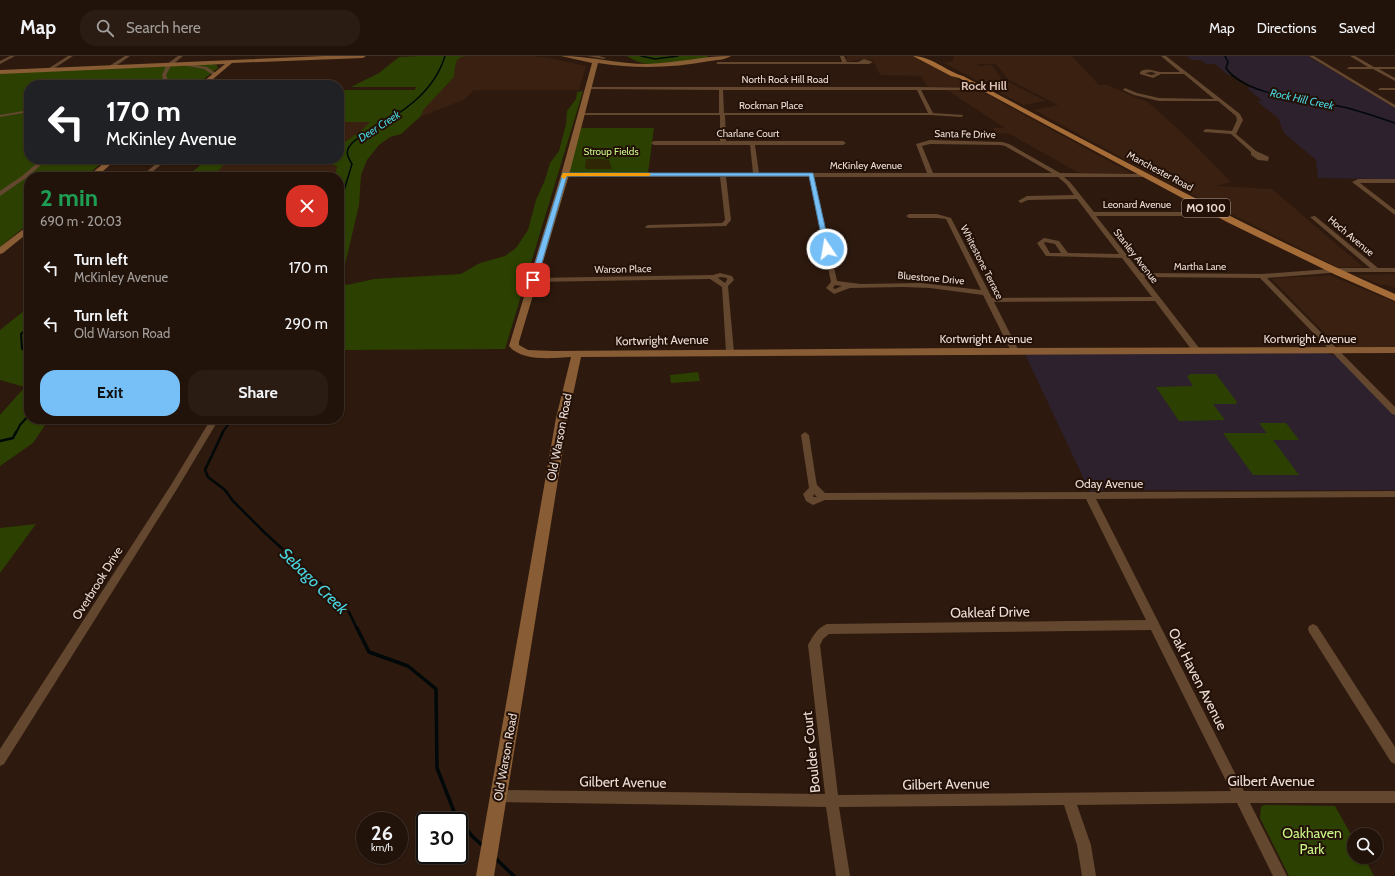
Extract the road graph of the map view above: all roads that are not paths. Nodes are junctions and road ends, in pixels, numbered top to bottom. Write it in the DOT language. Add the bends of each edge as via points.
graph roads {
  1 [pos="12,56"];
  2 [pos="71,56"];
  3 [pos="128,56"];
  4 [pos="181,56"];
  5 [pos="238,56"];
  6 [pos="363,56"];
  7 [pos="564,56"];
  8 [pos="728,56"];
  9 [pos="842,56"];
  10 [pos="916,56"];
  11 [pos="1163,56"];
  12 [pos="1311,56"];
  13 [pos="1352,56"];
  14 [pos="606,57"];
  15 [pos="928,57"];
  16 [pos="592,59"];
  17 [pos="230,62"];
  18 [pos="0,63"];
  19 [pos="718,63"];
  20 [pos="844,63"];
  21 [pos="859,63"];
  22 [pos="184,64"];
  23 [pos="169,65"];
  24 [pos="111,67"];
  25 [pos="1349,68"];
  26 [pos="1374,68"];
  27 [pos="1395,68"];
  28 [pos="48,70"];
  29 [pos="0,72"];
  30 [pos="1158,73"];
  31 [pos="1185,73"];
  32 [pos="216,74"];
  33 [pos="961,77"];
  34 [pos="166,80"];
  35 [pos="208,80"];
  36 [pos="1395,80"];
  37 [pos="587,88"];
  38 [pos="721,88"];
  39 [pos="918,88"];
  40 [pos="983,89"];
  41 [pos="1125,89"];
  42 [pos="1380,89"];
  43 [pos="1395,89"];
  44 [pos="1219,100"];
  45 [pos="1395,107"];
  46 [pos="24,112"];
  47 [pos="581,114"];
  48 [pos="721,114"];
  49 [pos="931,114"];
  50 [pos="0,116"];
  51 [pos="961,116"];
  52 [pos="1206,131"];
  53 [pos="1234,133"];
  54 [pos="723,142"];
  55 [pos="654,143"];
  56 [pos="752,143"];
  57 [pos="843,143"];
  58 [pos="1254,152"];
  59 [pos="39,164"];
  60 [pos="106,164"];
  61 [pos="159,164"];
  62 [pos="30,172"];
  63 [pos="97,172"];
  64 [pos="149,172"];
  65 [pos="723,174"];
  66 [pos="811,174"];
  67 [pos="931,174"];
  68 [pos="565,175"];
  69 [pos="756,175"];
  70 [pos="1059,175"];
  71 [pos="1143,175"];
  72 [pos="24,177"];
  73 [pos="1395,180"];
  74 [pos="0,194"];
  75 [pos="1078,197"];
  76 [pos="1021,201"];
  77 [pos="1208,209"];
  78 [pos="1395,213"];
  79 [pos="1091,214"];
  80 [pos="909,216"];
  81 [pos="1313,217"];
  82 [pos="648,227"];
  83 [pos="24,232"];
  84 [pos="0,251"];
  85 [pos="1066,255"];
  86 [pos="1123,256"];
  87 [pos="1376,270"];
  88 [pos="1395,270"];
  89 [pos="1333,271"];
  90 [pos="1139,275"];
  91 [pos="1262,276"];
  92 [pos="533,280"];
  93 [pos="986,293"];
  94 [pos="1395,298"];
  95 [pos="1157,299"];
  96 [pos="990,300"];
  97 [pos="1395,350"];
  98 [pos="1015,351"];
  99 [pos="1197,351"];
  100 [pos="1335,351"];
  101 [pos="730,352"];
  102 [pos="577,354"];
  103 [pos="1395,412"];
  104 [pos="212,424"];
  105 [pos="805,436"];
  106 [pos="1395,494"];
  107 [pos="1089,495"];
  108 [pos="1154,625"];
  109 [pos="827,629"];
  110 [pos="1313,629"];
  111 [pos="1395,758"];
  112 [pos="0,760"];
  113 [pos="498,796"];
  114 [pos="1241,797"];
  115 [pos="1395,797"];
  116 [pos="1068,798"];
  117 [pos="832,801"];
  118 [pos="484,876"];
  119 [pos="843,876"];
  120 [pos="1089,876"];
  121 [pos="1280,876"];
  1 -- 18 [label="street"];
  2 -- 28 [label="street"];
  3 -- 24 [label="street"];
  4 -- 23 [label="street"];
  5 -- 17 [label="street"];
  6 -- 17 [label="street"];
  7 -- 16 [label="street"];
  8 -- 16 [label="street" via="660,66 637,66"];
  9 -- 20 [label="street"];
  10 -- 33 [label="main road, Manchester Road / MO 100"];
  11 -- 31 [label="street"];
  12 -- 45 [label="street"];
  13 -- 26 [label="street"];
  14 -- 16 [label="street"];
  14 -- 16 [label="street"];
  15 -- 33 [label="main road, Manchester Road / MO 100"];
  16 -- 37 [label="street"];
  17 -- 22 [label="street"];
  17 -- 32 [label="street"];
  19 -- 20 [label="street"];
  20 -- 21 [label="street"];
  22 -- 23 [label="street"];
  22 -- 32 [label="street" via="205,68"];
  23 -- 24 [label="street"];
  23 -- 34 [label="street" via="164,75"];
  24 -- 28 [label="street"];
  25 -- 26 [label="street"];
  26 -- 27 [label="street"];
  26 -- 36 [label="street"];
  28 -- 29 [label="street"];
  30 -- 31 [label="street"];
  31 -- 44 [label="street"];
  32 -- 35 [label="street"];
  33 -- 40 [label="main road, Manchester Road / MO 100"];
  37 -- 38 [label="street, North Rock Hill Road"];
  37 -- 47 [label="street"];
  38 -- 39 [label="street, North Rock Hill Road"];
  38 -- 48 [label="street"];
  39 -- 40 [label="street, North Rock Hill Road"];
  39 -- 49 [label="street"];
  40 -- 71 [label="main road, Manchester Road / MO 100"];
  41 -- 44 [label="street" via="1168,100"];
  42 -- 43 [label="street"];
  44 -- 53 [label="street" via="1238,115 1240,120"];
  46 -- 50 [label="street"];
  47 -- 48 [label="street, Rockman Place"];
  47 -- 68 [label="street"];
  48 -- 49 [label="street, Rockman Place"];
  48 -- 54 [label="street"];
  49 -- 51 [label="street, Rockman Place"];
  52 -- 53 [label="street"];
  53 -- 58 [label="street"];
  54 -- 55 [label="street, Charlane Court"];
  54 -- 56 [label="street, Charlane Court"];
  56 -- 57 [label="street, Charlane Court"];
  56 -- 69 [label="street"];
  59 -- 62 [label="street"];
  60 -- 63 [label="street"];
  61 -- 64 [label="street"];
  65 -- 68 [label="street, McKinley Avenue"];
  65 -- 69 [label="street, McKinley Avenue"];
  65 -- 82 [label="street" via="728,220 724,225"];
  66 -- 67 [label="street, McKinley Avenue"];
  66 -- 69 [label="street, McKinley Avenue"];
  66 -- 93 [label="street, Bluestone Drive" via="834,281 829,288 834,292 851,285 912,285"];
  67 -- 70 [label="street, McKinley Avenue"];
  67 -- 70 [label="street, Santa Fe Drive" via="919,144 1000,143"];
  68 -- 92 [label="street"];
  70 -- 71 [label="street, McKinley Avenue"];
  70 -- 75 [label="street, Stanley Avenue"];
  71 -- 77 [label="main road, Manchester Road / MO 100"];
  72 -- 74 [label="street"];
  73 -- 78 [label="street" via="1355,182"];
  75 -- 76 [label="street" via="1027,198"];
  75 -- 79 [label="street, Stanley Avenue"];
  77 -- 79 [label="street, Leonard Avenue" via="1186,214"];
  77 -- 89 [label="main road, Manchester Road / MO 100"];
  79 -- 86 [label="street, Stanley Avenue"];
  80 -- 93 [label="street, Whitestone Terrace" via="948,218"];
  81 -- 87 [label="street, Hoch Avenue"];
  83 -- 84 [label="street"];
  85 -- 86 [label="street"];
  86 -- 90 [label="street, Stanley Avenue"];
  87 -- 88 [label="street, Martha Lane"];
  87 -- 89 [label="street, Martha Lane"];
  89 -- 91 [label="street, Martha Lane"];
  89 -- 94 [label="main road, Manchester Road / MO 100"];
  90 -- 91 [label="street, Martha Lane"];
  90 -- 95 [label="street, Stanley Avenue"];
  91 -- 100 [label="street"];
  92 -- 101 [label="street, Warson Place" via="712,278 724,286"];
  92 -- 102 [label="street" via="514,346 524,352"];
  93 -- 96 [label="street, Whitestone Terrace"];
  95 -- 96 [label="street"];
  95 -- 99 [label="street, Stanley Avenue"];
  96 -- 98 [label="street, Whitestone Terrace"];
  97 -- 100 [label="street, Kortwright Avenue"];
  98 -- 99 [label="street, Kortwright Avenue"];
  98 -- 101 [label="street, Kortwright Avenue"];
  99 -- 100 [label="street, Kortwright Avenue"];
  100 -- 103 [label="street"];
  101 -- 102 [label="street, Kortwright Avenue"];
  102 -- 113 [label="street, Old Warson Road" via="562,418"];
  104 -- 112 [label="street, Overbrook Drive"];
  105 -- 107 [label="street, Oday Avenue" via="814,488 808,494 809,499 813,501 823,497"];
  106 -- 107 [label="street, Oday Avenue"];
  107 -- 108 [label="street, Oak Haven Avenue"];
  108 -- 109 [label="street, Oakleaf Drive"];
  108 -- 114 [label="street, Oak Haven Avenue"];
  109 -- 117 [label="street, Boulder Court" via="814,645"];
  110 -- 111 [label="street"];
  113 -- 117 [label="street, Gilbert Avenue"];
  113 -- 118 [label="street, Old Warson Road"];
  114 -- 115 [label="street, Gilbert Avenue"];
  114 -- 116 [label="street, Gilbert Avenue"];
  114 -- 121 [label="street, Oak Haven Avenue"];
  116 -- 117 [label="street, Gilbert Avenue"];
  116 -- 120 [label="street" via="1084,845"];
  117 -- 119 [label="street, Boulder Court"];
}
